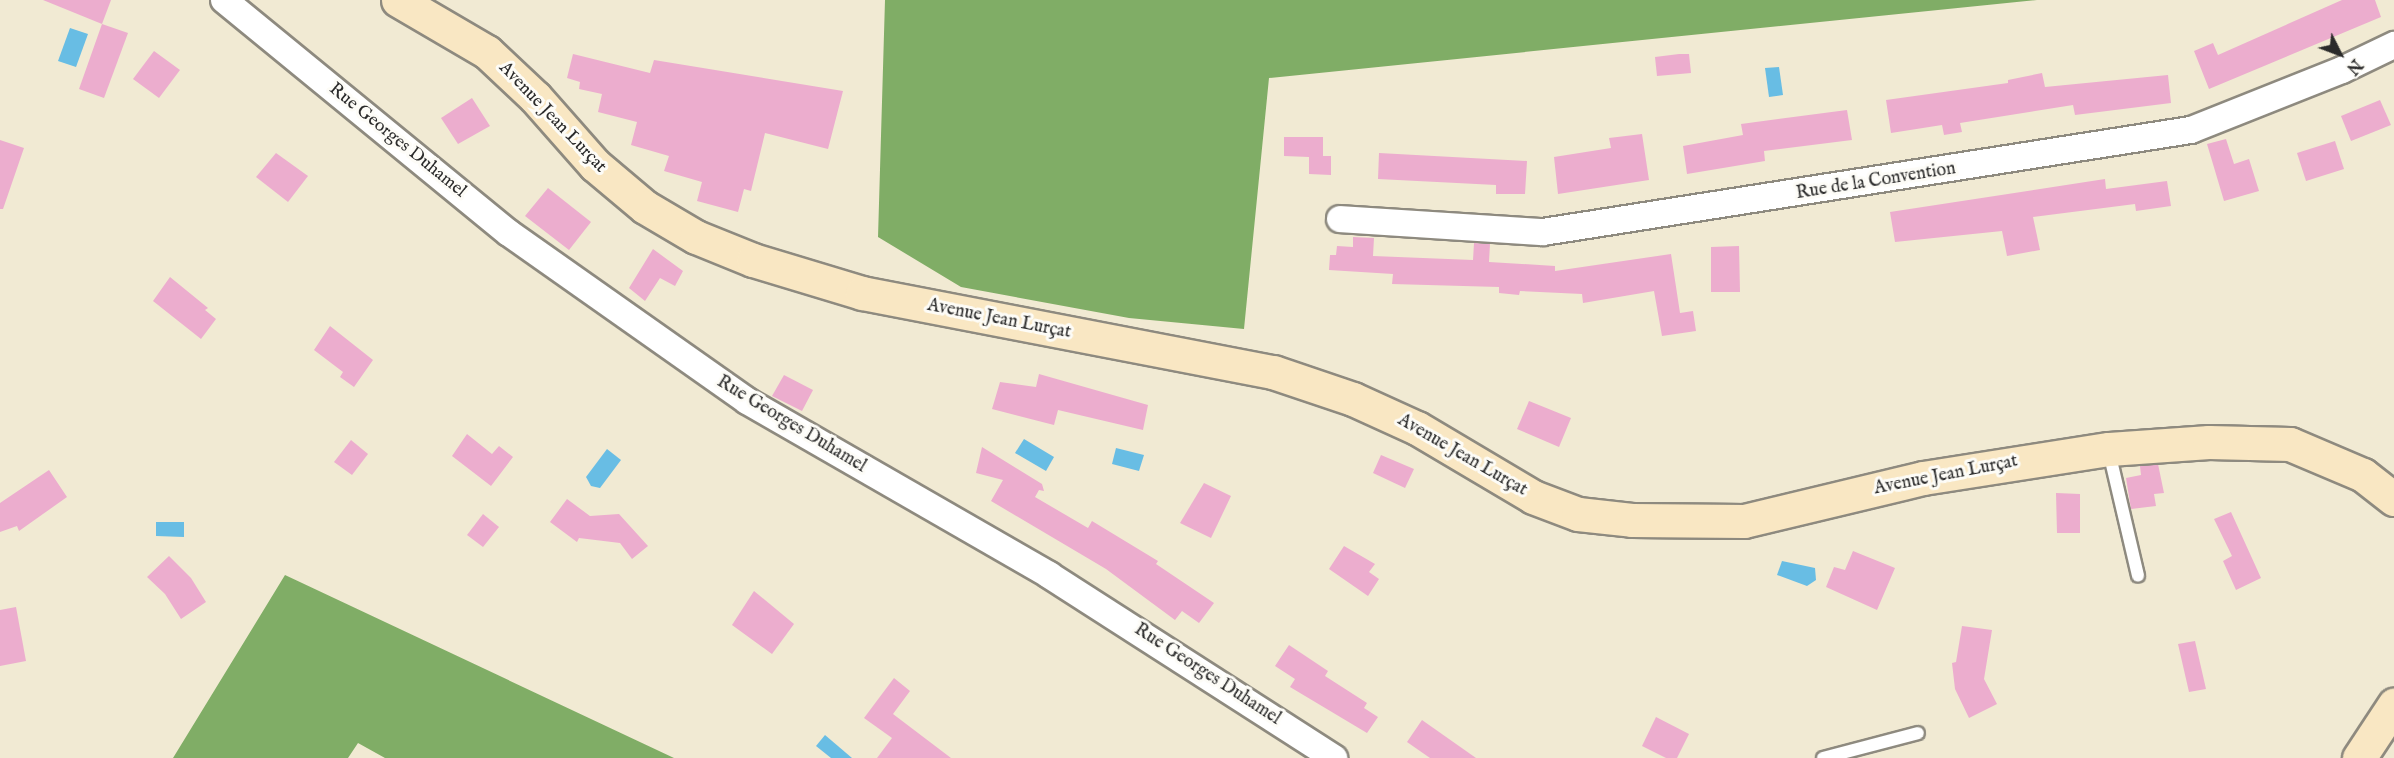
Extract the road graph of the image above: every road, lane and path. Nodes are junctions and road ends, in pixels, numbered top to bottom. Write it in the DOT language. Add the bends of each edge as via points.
graph roads {
  1 [pos="224,0"];
  2 [pos="398,0"];
  3 [pos="2394,45"];
  4 [pos="1340,219"];
  5 [pos="2109,449"];
  6 [pos="2394,499"];
  7 [pos="2138,576"];
  8 [pos="2394,705"];
  9 [pos="1918,733"];
  10 [pos="1334,758"];
  11 [pos="1823,758"];
  12 [pos="2359,758"];
  1 -- 10 [label="street, Rue Georges Duhamel" via="510,233 747,401 1050,575"];
  2 -- 5 [label="main road, Avenue Jean Lurçat" via="487,52 536,97 595,165 645,207 696,237 753,260 862,293 1272,372 1353,399 1417,428 1533,497 1578,514 1632,520 1743,521 1923,478"];
  3 -- 4 [label="street, Rue de la Convention" via="2191,130 1543,232"];
  5 -- 6 [label="main road, Avenue Jean Lurçat" via="2209,441 2290,444 2363,475"];
  5 -- 7 [label="lane"];
  8 -- 12 [label="main road"];
  9 -- 11 [label="lane"];
}
